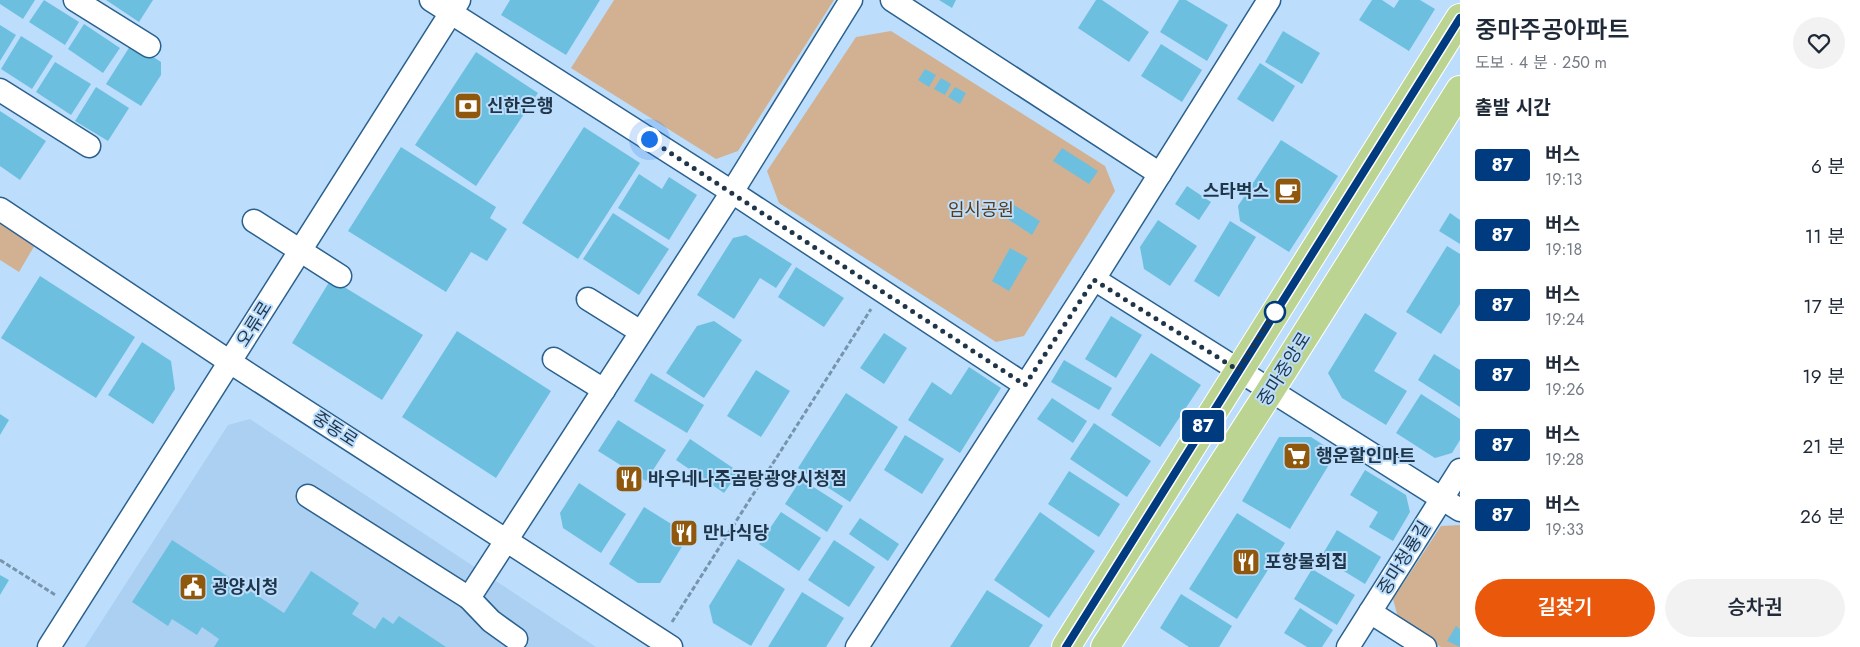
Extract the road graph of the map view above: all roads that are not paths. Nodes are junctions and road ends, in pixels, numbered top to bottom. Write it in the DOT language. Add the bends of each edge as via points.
graph roads {
  1 [pos="75,0"];
  2 [pos="431,0"];
  3 [pos="852,0"];
  4 [pos="892,0"];
  5 [pos="1269,0"];
  6 [pos="455,6"];
  7 [pos="1460,18"];
  8 [pos="149,46"];
  9 [pos="0,90"];
  10 [pos="1460,90"];
  11 [pos="88,146"];
  12 [pos="1160,174"];
  13 [pos="732,192"];
  14 [pos="0,209"];
  15 [pos="254,222"];
  16 [pos="300,251"];
  17 [pos="340,276"];
  18 [pos="1094,280"];
  19 [pos="588,299"];
  20 [pos="641,332"];
  21 [pos="554,359"];
  22 [pos="230,362"];
  23 [pos="1238,370"];
  24 [pos="1025,385"];
  25 [pos="604,390"];
  26 [pos="1270,391"];
  27 [pos="1460,470"];
  28 [pos="308,496"];
  29 [pos="1451,504"];
  30 [pos="506,540"];
  31 [pos="469,598"];
  32 [pos="1370,612"];
  33 [pos="516,639"];
  34 [pos="662,645"];
  35 [pos="49,647"];
  36 [pos="857,647"];
  37 [pos="1066,647"];
  38 [pos="1105,647"];
  39 [pos="1348,647"];
  40 [pos="1425,647"];
  1 -- 8 [label="street"];
  2 -- 6 [label="street"];
  3 -- 13 [label="street"];
  4 -- 12 [label="street"];
  5 -- 12 [label="street"];
  6 -- 13 [label="street"];
  6 -- 16 [label="street, 오류로"];
  7 -- 23 [label="main road"];
  9 -- 11 [label="street"];
  10 -- 26 [label="main road, 중마중앙로"];
  12 -- 18 [label="street"];
  13 -- 20 [label="street"];
  13 -- 24 [label="street"];
  14 -- 22 [label="street, 중동로"];
  15 -- 16 [label="street"];
  16 -- 17 [label="street"];
  16 -- 22 [label="street, 오류로"];
  18 -- 23 [label="street"];
  18 -- 24 [label="street"];
  19 -- 20 [label="street"];
  20 -- 25 [label="street"];
  21 -- 25 [label="street"];
  22 -- 30 [label="street, 중동로"];
  22 -- 35 [label="street, 오류로"];
  23 -- 26 [label="street"];
  23 -- 37 [label="main road"];
  24 -- 36 [label="street"];
  25 -- 30 [label="street"];
  26 -- 29 [label="street"];
  26 -- 38 [label="main road, 중마중앙로"];
  27 -- 29 [label="street, 중마청룡길"];
  28 -- 31 [label="street"];
  29 -- 32 [label="street, 중마청룡길"];
  30 -- 31 [label="street"];
  30 -- 34 [label="street, 중동로"];
  31 -- 33 [label="street" via="491,621"];
  32 -- 39 [label="street, 중마청룡길"];
  32 -- 40 [label="street"];
}
